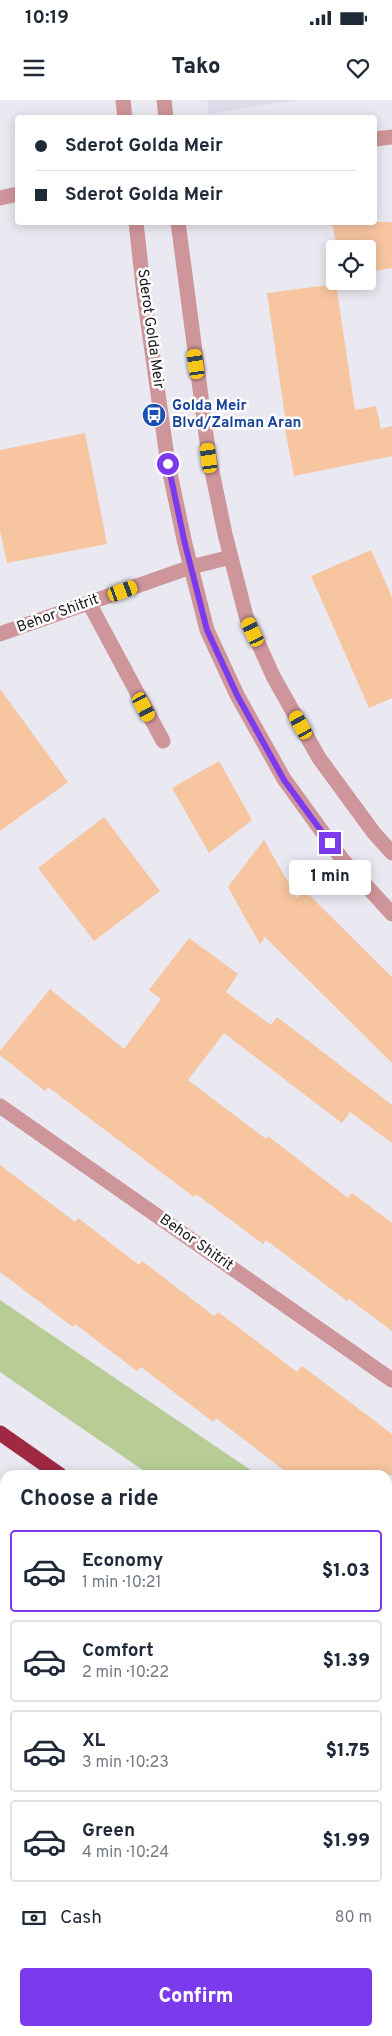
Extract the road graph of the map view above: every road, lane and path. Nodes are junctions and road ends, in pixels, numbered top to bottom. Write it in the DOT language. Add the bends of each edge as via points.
graph roads {
  1 [pos="123,100"];
  2 [pos="164,100"];
  3 [pos="125,115"];
  4 [pos="166,115"];
  5 [pos="392,136"];
  6 [pos="377,139"];
  7 [pos="15,195"];
  8 [pos="0,198"];
  9 [pos="136,225"];
  10 [pos="178,225"];
  11 [pos="231,557"];
  12 [pos="191,566"];
  13 [pos="89,603"];
  14 [pos="0,634"];
  15 [pos="163,741"];
  16 [pos="392,853"];
  17 [pos="392,914"];
  18 [pos="0,1106"];
  19 [pos="392,1380"];
  20 [pos="0,1433"];
  21 [pos="53,1470"];
  1 -- 3 [label="street"];
  2 -- 4 [label="street"];
  5 -- 6 [label="street"];
  7 -- 8 [label="street"];
  9 -- 12 [label="street, Sderot Golda Meir" via="168,464"];
  10 -- 11 [label="street" via="209,458"];
  11 -- 12 [label="street, Behor Shitrit"];
  11 -- 16 [label="street" via="246,616 273,676 319,758"];
  12 -- 13 [label="street, Behor Shitrit"];
  12 -- 17 [label="street, Sderot Golda Meir" via="207,630 237,695 284,780 342,859"];
  13 -- 14 [label="street, Behor Shitrit"];
  13 -- 15 [label="street"];
  18 -- 19 [label="street, Behor Shitrit"];
  20 -- 21 [label="highway"];
}
